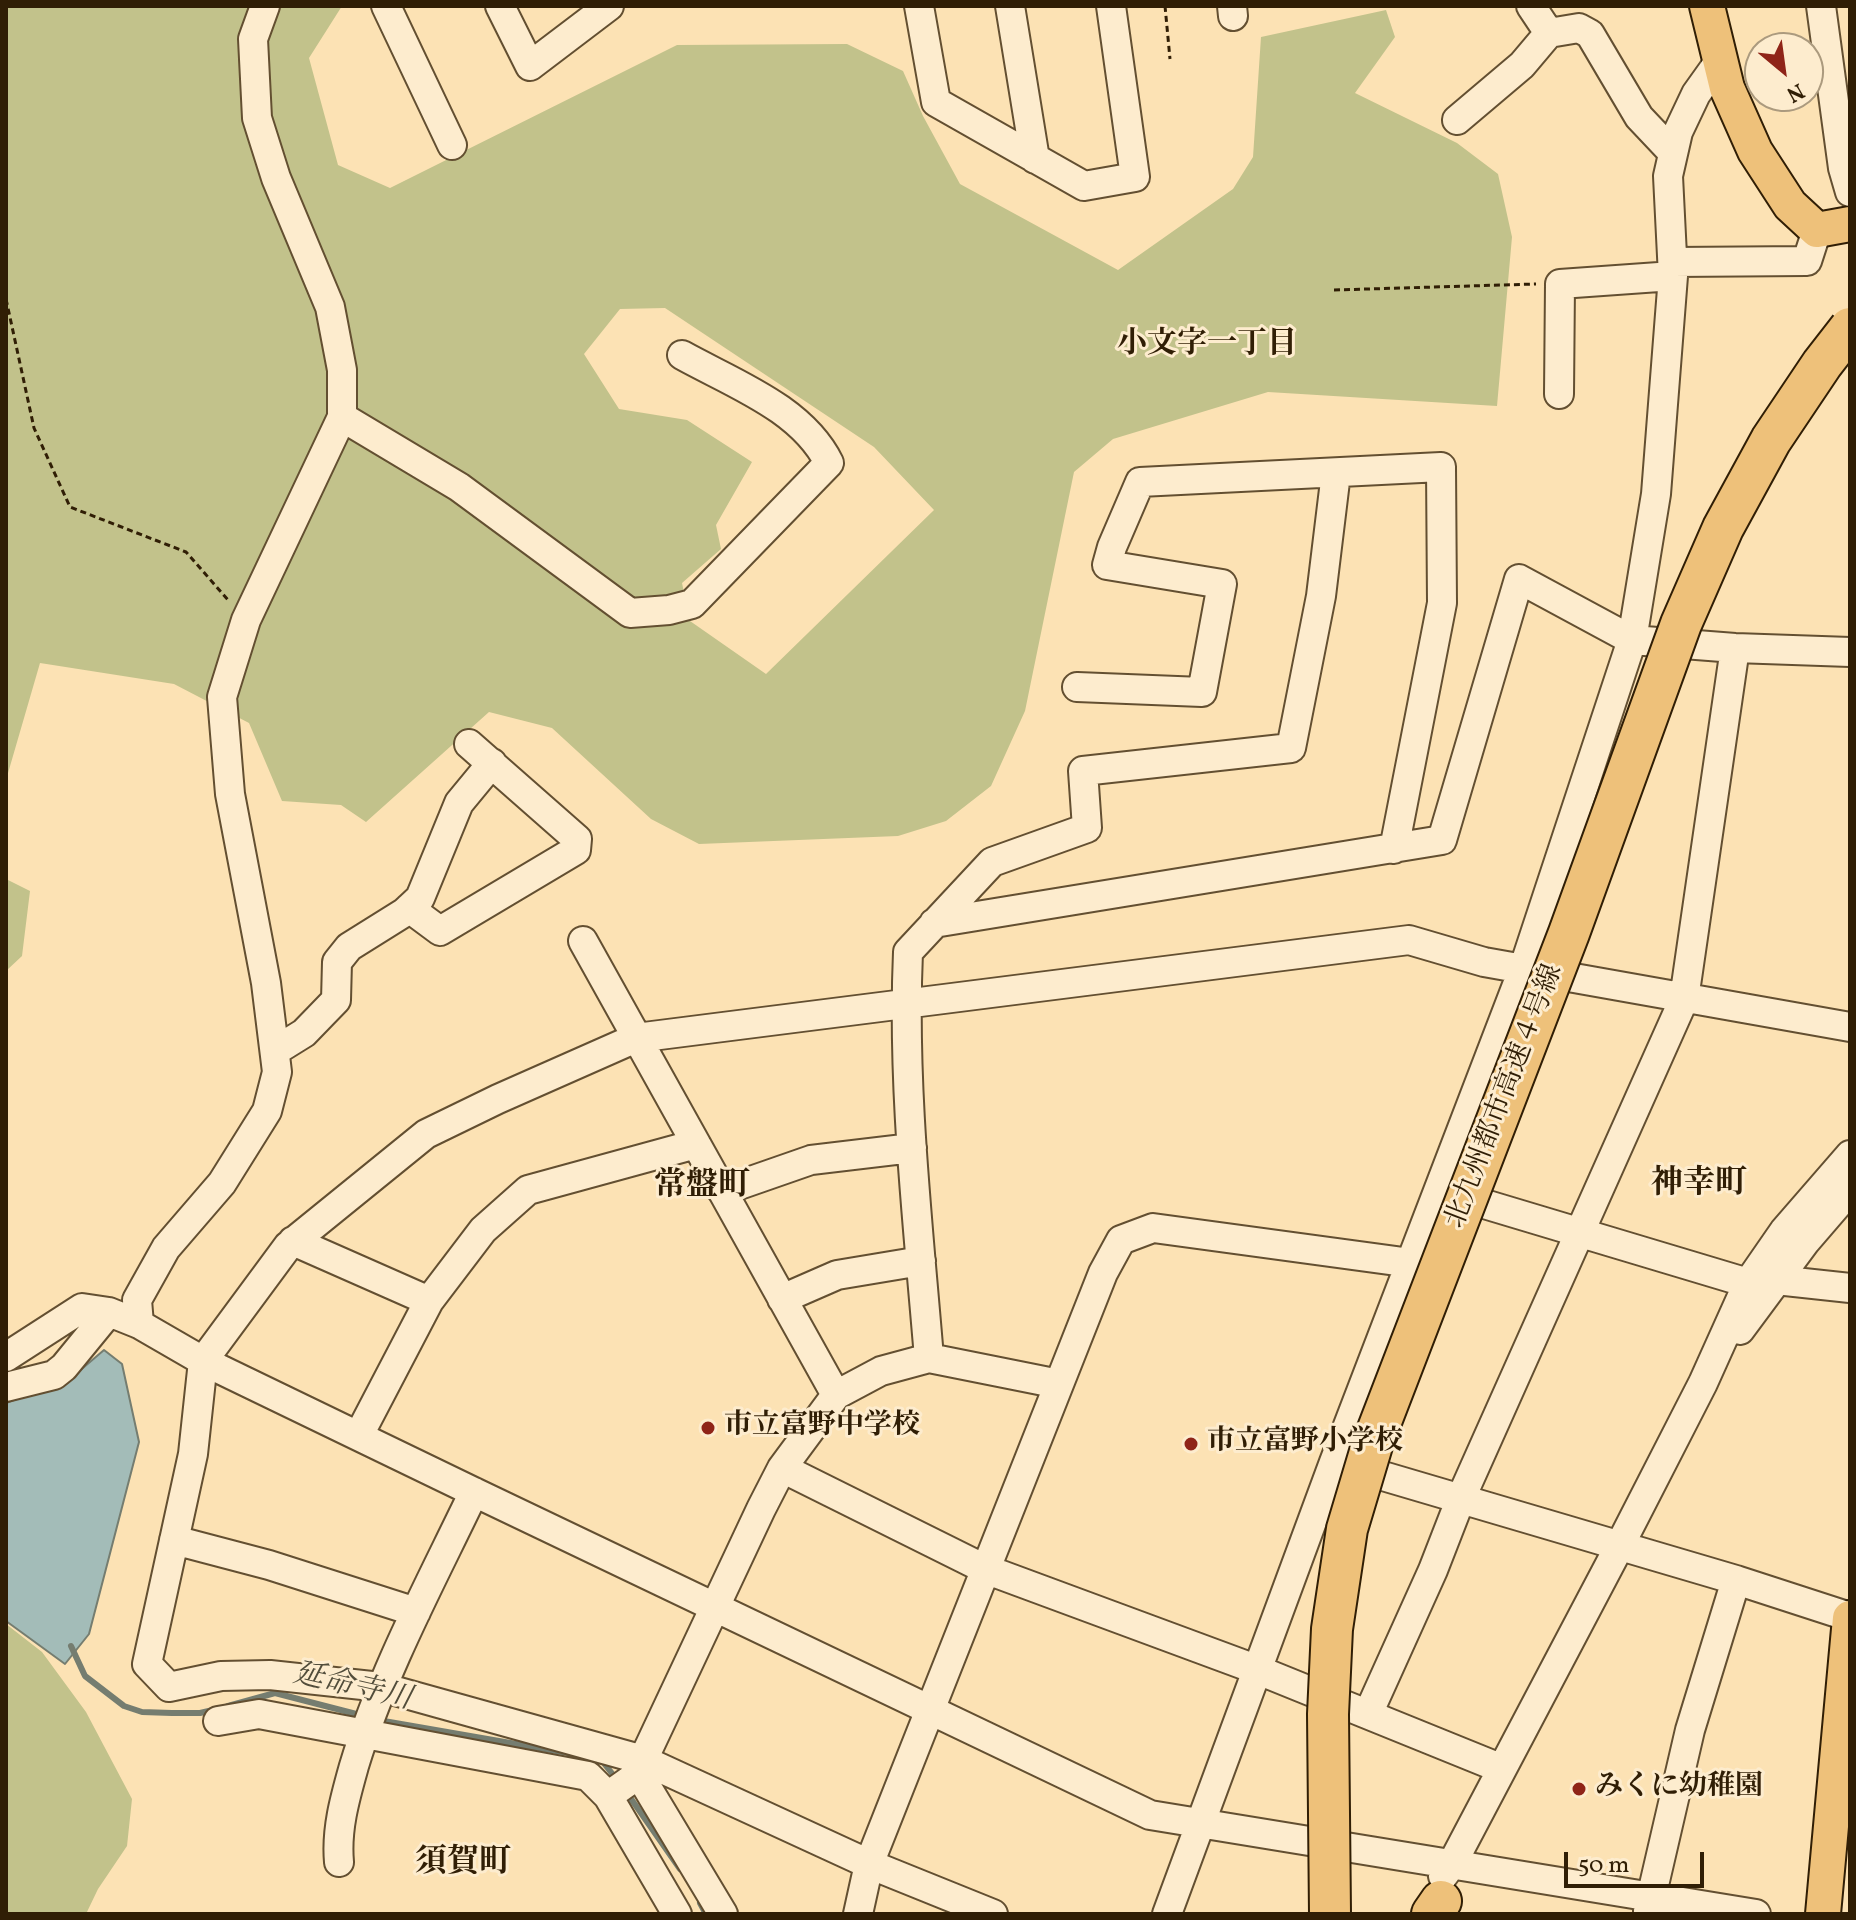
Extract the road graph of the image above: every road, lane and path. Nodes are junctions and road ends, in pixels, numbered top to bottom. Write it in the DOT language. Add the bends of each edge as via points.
graph roads {
  1 [pos="265,6"];
  2 [pos="386,6"];
  3 [pos="500,6"];
  4 [pos="609,6"];
  5 [pos="919,6"];
  6 [pos="1010,6"];
  7 [pos="1111,6"];
  8 [pos="1165,6"];
  9 [pos="1531,6"];
  10 [pos="1707,6"];
  11 [pos="1821,6"];
  12 [pos="1839,6"];
  13 [pos="1549,33"];
  14 [pos="1170,59"];
  15 [pos="1721,59"];
  16 [pos="1850,88"];
  17 [pos="1457,120"];
  18 [pos="452,145"];
  19 [pos="1673,153"];
  20 [pos="1035,159"];
  21 [pos="1850,192"];
  22 [pos="1834,227"];
  23 [pos="1673,269"];
  24 [pos="1560,284"];
  25 [pos="1334,290"];
  26 [pos="6,299"];
  27 [pos="1850,328"];
  28 [pos="682,355"];
  29 [pos="1850,369"];
  30 [pos="1559,394"];
  31 [pos="342,417"];
  32 [pos="1336,473"];
  33 [pos="246,620"];
  34 [pos="1632,640"];
  35 [pos="1735,648"];
  36 [pos="1850,652"];
  37 [pos="1077,687"];
  38 [pos="469,744"];
  39 [pos="492,763"];
  40 [pos="1394,849"];
  41 [pos="409,908"];
  42 [pos="934,923"];
  43 [pos="583,941"];
  44 [pos="1524,967"];
  45 [pos="1684,999"];
  46 [pos="906,1006"];
  47 [pos="1850,1027"];
  48 [pos="636,1038"];
  49 [pos="275,1051"];
  50 [pos="696,1144"];
  51 [pos="912,1148"];
  52 [pos="1850,1155"];
  53 [pos="1850,1190"];
  54 [pos="722,1191"];
  55 [pos="1439,1191"];
  56 [pos="1580,1232"];
  57 [pos="293,1241"];
  58 [pos="921,1261"];
  59 [pos="1411,1263"];
  60 [pos="1762,1282"];
  61 [pos="1850,1288"];
  62 [pos="782,1299"];
  63 [pos="429,1301"];
  64 [pos="109,1312"];
  65 [pos="139,1324"];
  66 [pos="6,1357"];
  67 [pos="929,1358"];
  68 [pos="203,1361"];
  69 [pos="1059,1384"];
  70 [pos="6,1387"];
  71 [pos="836,1395"];
  72 [pos="359,1435"];
  73 [pos="1334,1462"];
  74 [pos="782,1468"];
  75 [pos="474,1492"];
  76 [pos="1461,1498"];
  77 [pos="174,1540"];
  78 [pos="1619,1547"];
  79 [pos="985,1569"];
  80 [pos="1736,1580"];
  81 [pos="714,1606"];
  82 [pos="416,1612"];
  83 [pos="1850,1618"];
  84 [pos="1258,1670"];
  85 [pos="381,1687"];
  86 [pos="930,1709"];
  87 [pos="1368,1714"];
  88 [pos="218,1721"];
  89 [pos="364,1733"];
  90 [pos="641,1767"];
  91 [pos="1500,1768"];
  92 [pos="608,1796"];
  93 [pos="1201,1823"];
  94 [pos="1344,1845"];
  95 [pos="339,1862"];
  96 [pos="869,1864"];
  97 [pos="1452,1864"];
  98 [pos="1650,1905"];
  99 [pos="1432,1911"];
  100 [pos="677,1914"];
  101 [pos="723,1914"];
  102 [pos="858,1914"];
  103 [pos="993,1914"];
  104 [pos="1167,1914"];
  105 [pos="1330,1914"];
  106 [pos="1342,1914"];
  107 [pos="1353,1914"];
  108 [pos="1756,1914"];
  109 [pos="1823,1914"];
  1 -- 31 [label="street" via="253,39 257,118 330,307 342,370"];
  2 -- 18 [label="street"];
  3 -- 4 [label="street" via="530,66"];
  5 -- 20 [label="street" via="936,102"];
  6 -- 20 [label="street"];
  7 -- 20 [label="street" via="1135,177 1084,186"];
  8 -- 14 [label="path"];
  9 -- 13 [label="street"];
  10 -- 15 [label="main road"];
  11 -- 21 [label="street"];
  12 -- 16 [label="street"];
  13 -- 17 [label="street" via="1522,65"];
  13 -- 19 [label="street" via="1579,28 1590,34 1639,117"];
  15 -- 19 [label="street" via="1696,94"];
  15 -- 22 [label="main road" via="1727,88 1755,151 1790,205"];
  19 -- 23 [label="street" via="1668,176"];
  22 -- 23 [label="street" via="1807,261"];
  23 -- 24 [label="street"];
  23 -- 34 [label="street" via="1656,494"];
  24 -- 25 [label="path"];
  24 -- 30 [label="street"];
  26 -- 33 [label="path" via="34,428 70,507 186,552"];
  27 -- 105 [label="highway, 北九州都市高速４号線, bridge" via="1771,440 1723,528 1687,610 1373,1442 1347,1529 1332,1629"];
  28 -- 31 [label="street" via="777,408 818,442 829,463 692,604 669,610 630,613 459,487"];
  29 -- 107 [label="highway, 北九州都市高速４号線" via="1792,452 1744,537 1704,630 1376,1510 1360,1584 1351,1675"];
  31 -- 33 [label="street"];
  32 -- 37 [label="street" via="1140,482 1107,565 1222,584 1202,692"];
  32 -- 40 [label="street" via="1441,467 1442,603"];
  32 -- 42 [label="street" via="1321,596 1291,748 1083,771 1087,828 992,862"];
  33 -- 49 [label="street" via="222,697 230,794"];
  34 -- 35 [label="street"];
  34 -- 40 [label="street" via="1519,579 1442,840"];
  34 -- 44 [label="street"];
  35 -- 36 [label="street"];
  35 -- 45 [label="street"];
  38 -- 39 [label="street"];
  39 -- 41 [label="street" via="459,803 420,898"];
  39 -- 41 [label="street" via="577,839 576,850 440,931"];
  40 -- 42 [label="street"];
  41 -- 49 [label="street" via="349,947 337,962 336,1000 304,1033"];
  42 -- 46 [label="street" via="908,952"];
  43 -- 48 [label="street"];
  44 -- 45 [label="street"];
  44 -- 46 [label="street" via="1484,962 1409,940"];
  44 -- 55 [label="street"];
  45 -- 47 [label="street"];
  45 -- 56 [label="street"];
  46 -- 48 [label="street"];
  46 -- 51 [label="street"];
  48 -- 50 [label="street"];
  48 -- 57 [label="street" via="426,1134"];
  49 -- 65 [label="street" via="277,1072 267,1111 222,1183 166,1248 137,1300"];
  50 -- 54 [label="street"];
  50 -- 63 [label="street" via="528,1190 483,1230"];
  51 -- 54 [label="street" via="811,1160"];
  51 -- 58 [label="street"];
  52 -- 60 [label="street" via="1794,1219"];
  53 -- 60 [label="street"];
  54 -- 62 [label="street"];
  55 -- 56 [label="street"];
  55 -- 59 [label="street"];
  56 -- 60 [label="street"];
  56 -- 76 [label="street"];
  57 -- 63 [label="street"];
  57 -- 68 [label="street"];
  58 -- 62 [label="street" via="837,1275"];
  58 -- 67 [label="street"];
  59 -- 69 [label="street" via="1153,1228 1121,1240"];
  59 -- 73 [label="street"];
  60 -- 61 [label="street"];
  60 -- 78 [label="street"];
  62 -- 71 [label="street"];
  63 -- 72 [label="street"];
  64 -- 65 [label="street"];
  64 -- 66 [label="street" via="82,1308"];
  64 -- 70 [label="street" via="54,1375"];
  65 -- 68 [label="street"];
  67 -- 69 [label="street"];
  67 -- 71 [label="street" via="881,1371"];
  68 -- 72 [label="street"];
  68 -- 77 [label="street" via="193,1454"];
  69 -- 79 [label="street"];
  71 -- 74 [label="street"];
  72 -- 75 [label="street"];
  73 -- 76 [label="street"];
  73 -- 84 [label="street"];
  74 -- 79 [label="street"];
  74 -- 81 [label="street"];
  75 -- 81 [label="street"];
  75 -- 82 [label="street"];
  76 -- 78 [label="street"];
  76 -- 87 [label="street"];
  77 -- 82 [label="street"];
  77 -- 85 [label="street" via="147,1664 169,1687 221,1676 270,1675"];
  78 -- 80 [label="street"];
  78 -- 91 [label="street"];
  79 -- 84 [label="street"];
  79 -- 86 [label="street"];
  80 -- 83 [label="street"];
  80 -- 98 [label="street" via="1690,1730"];
  81 -- 86 [label="street"];
  81 -- 90 [label="street"];
  82 -- 85 [label="street"];
  83 -- 109 [label="main road"];
  84 -- 87 [label="street"];
  84 -- 93 [label="street"];
  85 -- 89 [label="street"];
  85 -- 90 [label="street"];
  86 -- 93 [label="street" via="1150,1815"];
  86 -- 96 [label="street"];
  87 -- 91 [label="street"];
  88 -- 89 [label="street" via="259,1714"];
  89 -- 92 [label="street" via="588,1776"];
  89 -- 95 [label="street" via="344,1803"];
  90 -- 92 [label="street"];
  90 -- 96 [label="street"];
  90 -- 101 [label="street"];
  91 -- 97 [label="street"];
  92 -- 100 [label="street"];
  93 -- 94 [label="street"];
  93 -- 104 [label="street"];
  94 -- 97 [label="street"];
  94 -- 106 [label="street"];
  96 -- 102 [label="street"];
  96 -- 103 [label="street"];
  97 -- 98 [label="street"];
  97 -- 99 [label="street"];
  98 -- 108 [label="street"];
}
